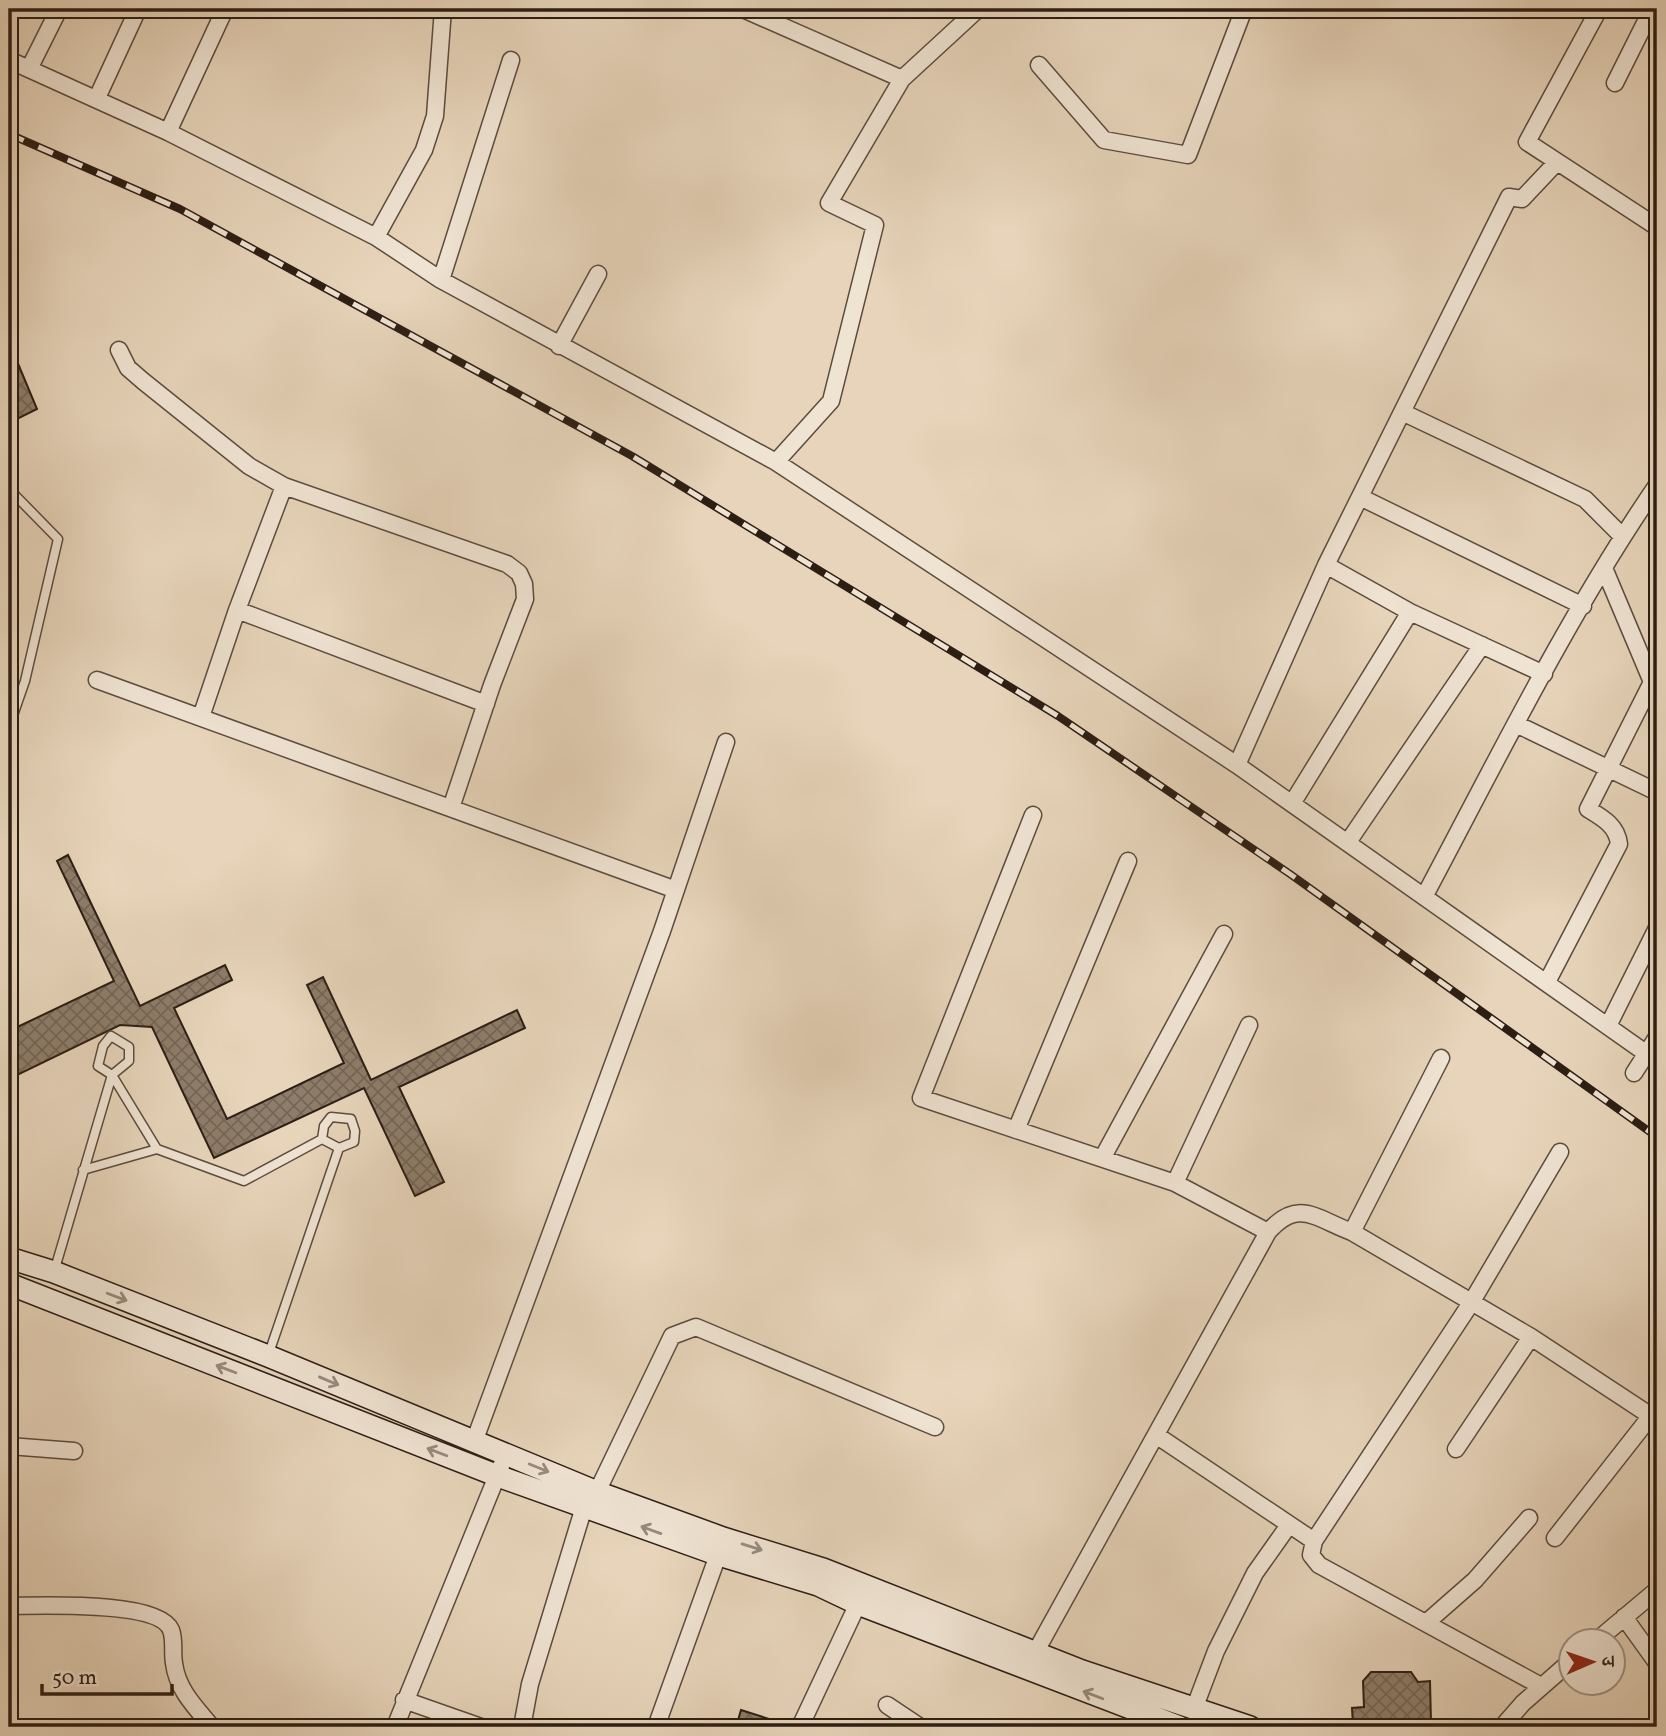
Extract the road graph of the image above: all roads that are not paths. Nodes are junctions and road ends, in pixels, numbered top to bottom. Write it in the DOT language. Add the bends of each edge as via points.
graph roads {
  1 [pos="59,9"];
  2 [pos="138,9"];
  3 [pos="225,9"];
  4 [pos="443,9"];
  5 [pos="743,9"];
  6 [pos="978,9"];
  7 [pos="1244,9"];
  8 [pos="1599,9"];
  9 [pos="1653,9"];
  10 [pos="9,60"];
  11 [pos="511,61"];
  12 [pos="1039,65"];
  13 [pos="29,69"];
  14 [pos="902,79"];
  15 [pos="1615,83"];
  16 [pos="97,98"];
  17 [pos="168,132"];
  18 [pos="1556,163"];
  19 [pos="1657,227"];
  20 [pos="376,237"];
  21 [pos="598,274"];
  22 [pos="441,280"];
  23 [pos="559,346"];
  24 [pos="120,350"];
  25 [pos="1402,412"];
  26 [pos="776,462"];
  27 [pos="1657,485"];
  28 [pos="284,486"];
  29 [pos="9,489"];
  30 [pos="1360,496"];
  31 [pos="1622,536"];
  32 [pos="1326,565"];
  33 [pos="1604,568"];
  34 [pos="1583,606"];
  35 [pos="237,610"];
  36 [pos="1410,612"];
  37 [pos="1482,645"];
  38 [pos="1544,674"];
  39 [pos="97,680"];
  40 [pos="1655,684"];
  41 [pos="486,704"];
  42 [pos="201,718"];
  43 [pos="1516,724"];
  44 [pos="9,727"];
  45 [pos="726,742"];
  46 [pos="1237,765"];
  47 [pos="1609,769"];
  48 [pos="1657,792"];
  49 [pos="1293,802"];
  50 [pos="451,808"];
  51 [pos="1033,815"];
  52 [pos="1348,842"];
  53 [pos="1128,861"];
  54 [pos="676,890"];
  55 [pos="1424,897"];
  56 [pos="1657,928"];
  57 [pos="1224,934"];
  58 [pos="1547,982"];
  59 [pos="1249,1025"];
  60 [pos="1608,1026"];
  61 [pos="1657,1037"];
  62 [pos="1441,1058"];
  63 [pos="1652,1058"];
  64 [pos="1634,1073"];
  65 [pos="113,1075"];
  66 [pos="1016,1130"];
  67 [pos="322,1139"];
  68 [pos="339,1148"];
  69 [pos="157,1149"];
  70 [pos="1560,1152"];
  71 [pos="1102,1157"];
  72 [pos="83,1170"];
  73 [pos="1175,1182"];
  74 [pos="1268,1232"];
  75 [pos="1352,1232"];
  76 [pos="9,1258"];
  77 [pos="54,1272"];
  78 [pos="9,1284"];
  79 [pos="1471,1303"];
  80 [pos="1531,1337"];
  81 [pos="268,1356"];
  82 [pos="1654,1412"];
  83 [pos="935,1427"];
  84 [pos="1156,1435"];
  85 [pos="474,1442"];
  86 [pos="9,1446"];
  87 [pos="1457,1450"];
  88 [pos="74,1451"];
  89 [pos="505,1454"];
  90 [pos="498,1476"];
  91 [pos="590,1495"];
  92 [pos="1529,1518"];
  93 [pos="1289,1525"];
  94 [pos="1555,1538"];
  95 [pos="1314,1541"];
  96 [pos="721,1546"];
  97 [pos="1657,1590"];
  98 [pos="862,1595"];
  99 [pos="9,1606"];
  100 [pos="1625,1617"];
  101 [pos="1426,1623"];
  102 [pos="1612,1628"];
  103 [pos="1035,1653"];
  104 [pos="1657,1663"];
  105 [pos="1558,1672"];
  106 [pos="1541,1686"];
  107 [pos="404,1700"];
  108 [pos="887,1705"];
  109 [pos="1194,1709"];
  110 [pos="1142,1711"];
  111 [pos="212,1727"];
  112 [pos="395,1727"];
  113 [pos="481,1727"];
  114 [pos="522,1727"];
  115 [pos="656,1727"];
  116 [pos="800,1727"];
  117 [pos="920,1727"];
  118 [pos="1180,1727"];
  119 [pos="1251,1727"];
  120 [pos="1502,1727"];
  1 -- 13 [label="street"];
  2 -- 16 [label="street"];
  3 -- 17 [label="street"];
  4 -- 20 [label="street" via="435,116 424,150"];
  5 -- 14 [label="street"];
  6 -- 14 [label="street"];
  7 -- 12 [label="street" via="1188,155 1104,140"];
  8 -- 18 [label="street" via="1527,142"];
  9 -- 15 [label="street"];
  10 -- 13 [label="street"];
  11 -- 22 [label="street"];
  13 -- 16 [label="street"];
  14 -- 26 [label="street" via="830,203 876,225 831,401"];
  16 -- 17 [label="street"];
  17 -- 20 [label="street"];
  18 -- 19 [label="street"];
  18 -- 25 [label="street" via="1522,200 1509,197"];
  20 -- 22 [label="street"];
  21 -- 23 [label="street"];
  22 -- 23 [label="street"];
  23 -- 26 [label="street"];
  24 -- 28 [label="street" via="128,368 143,382 248,466"];
  25 -- 30 [label="street"];
  25 -- 31 [label="street" via="1585,499"];
  26 -- 46 [label="street"];
  27 -- 31 [label="street"];
  28 -- 35 [label="street"];
  28 -- 41 [label="street" via="507,564 519,573 525,599"];
  29 -- 44 [label="lane" via="58,539 25,681"];
  30 -- 32 [label="street"];
  30 -- 34 [label="street"];
  31 -- 33 [label="street"];
  32 -- 36 [label="street"];
  32 -- 46 [label="street"];
  33 -- 34 [label="street"];
  33 -- 40 [label="street"];
  34 -- 38 [label="street"];
  35 -- 41 [label="street"];
  35 -- 42 [label="street"];
  36 -- 37 [label="street"];
  36 -- 49 [label="street"];
  37 -- 38 [label="street"];
  37 -- 52 [label="street"];
  38 -- 43 [label="street"];
  39 -- 42 [label="street"];
  40 -- 47 [label="street"];
  41 -- 50 [label="street"];
  42 -- 50 [label="street"];
  43 -- 47 [label="street"];
  43 -- 55 [label="street"];
  45 -- 54 [label="street"];
  46 -- 49 [label="street"];
  47 -- 48 [label="street"];
  47 -- 58 [label="street" via="1588,809 1618,834 1619,844"];
  49 -- 52 [label="street"];
  50 -- 54 [label="street"];
  51 -- 66 [label="street" via="921,1098"];
  52 -- 55 [label="street"];
  53 -- 66 [label="street"];
  54 -- 85 [label="street"];
  55 -- 58 [label="street"];
  56 -- 60 [label="street"];
  57 -- 71 [label="street"];
  58 -- 60 [label="street"];
  59 -- 73 [label="street"];
  60 -- 63 [label="street"];
  61 -- 63 [label="street"];
  62 -- 75 [label="street"];
  63 -- 64 [label="street"];
  65 -- 65 [label="lane" via="98,1066 111,1036 129,1047 129,1061"];
  65 -- 69 [label="lane"];
  65 -- 72 [label="lane"];
  66 -- 71 [label="street"];
  67 -- 68 [label="lane"];
  67 -- 68 [label="lane" via="331,1117 351,1119 354,1142"];
  67 -- 69 [label="lane" via="244,1181"];
  68 -- 81 [label="lane"];
  69 -- 72 [label="lane"];
  70 -- 79 [label="street"];
  71 -- 73 [label="street"];
  72 -- 77 [label="lane"];
  73 -- 74 [label="street"];
  74 -- 75 [label="street" via="1289,1212 1299,1212"];
  74 -- 84 [label="street"];
  75 -- 79 [label="street"];
  76 -- 77 [label="main road"];
  77 -- 81 [label="main road, one-way"];
  90 -- 78 [label="main road, one-way"];
  79 -- 80 [label="street"];
  79 -- 95 [label="street"];
  80 -- 82 [label="street"];
  80 -- 87 [label="street"];
  81 -- 85 [label="main road, one-way"];
  82 -- 94 [label="street"];
  83 -- 91 [label="street" via="696,1327 672,1336"];
  84 -- 93 [label="street"];
  84 -- 103 [label="street"];
  85 -- 89 [label="main road"];
  86 -- 88 [label="street"];
  89 -- 90 [label="street"];
  89 -- 91 [label="main road, one-way"];
  90 -- 91 [label="main road"];
  90 -- 107 [label="street"];
  91 -- 96 [label="main road"];
  91 -- 114 [label="street" via="533,1672"];
  92 -- 101 [label="street" via="1475,1580"];
  93 -- 95 [label="street"];
  93 -- 109 [label="street" via="1255,1573 1216,1651"];
  95 -- 101 [label="street" via="1311,1555 1319,1564"];
  96 -- 98 [label="main road" via="823,1569"];
  96 -- 115 [label="street"];
  97 -- 100 [label="street"];
  98 -- 103 [label="main road"];
  110 -- 98 [label="main road, one-way"];
  98 -- 116 [label="street"];
  99 -- 111 [label="street" via="113,1607 162,1620 170,1627 177,1678 184,1693"];
  100 -- 102 [label="street"];
  100 -- 104 [label="street"];
  101 -- 106 [label="street"];
  103 -- 110 [label="main road"];
  105 -- 106 [label="street"];
  106 -- 120 [label="street"];
  107 -- 112 [label="street"];
  107 -- 113 [label="street"];
  108 -- 117 [label="street"];
  109 -- 110 [label="main road"];
  109 -- 119 [label="main road"];
  110 -- 118 [label="main road"];
}
